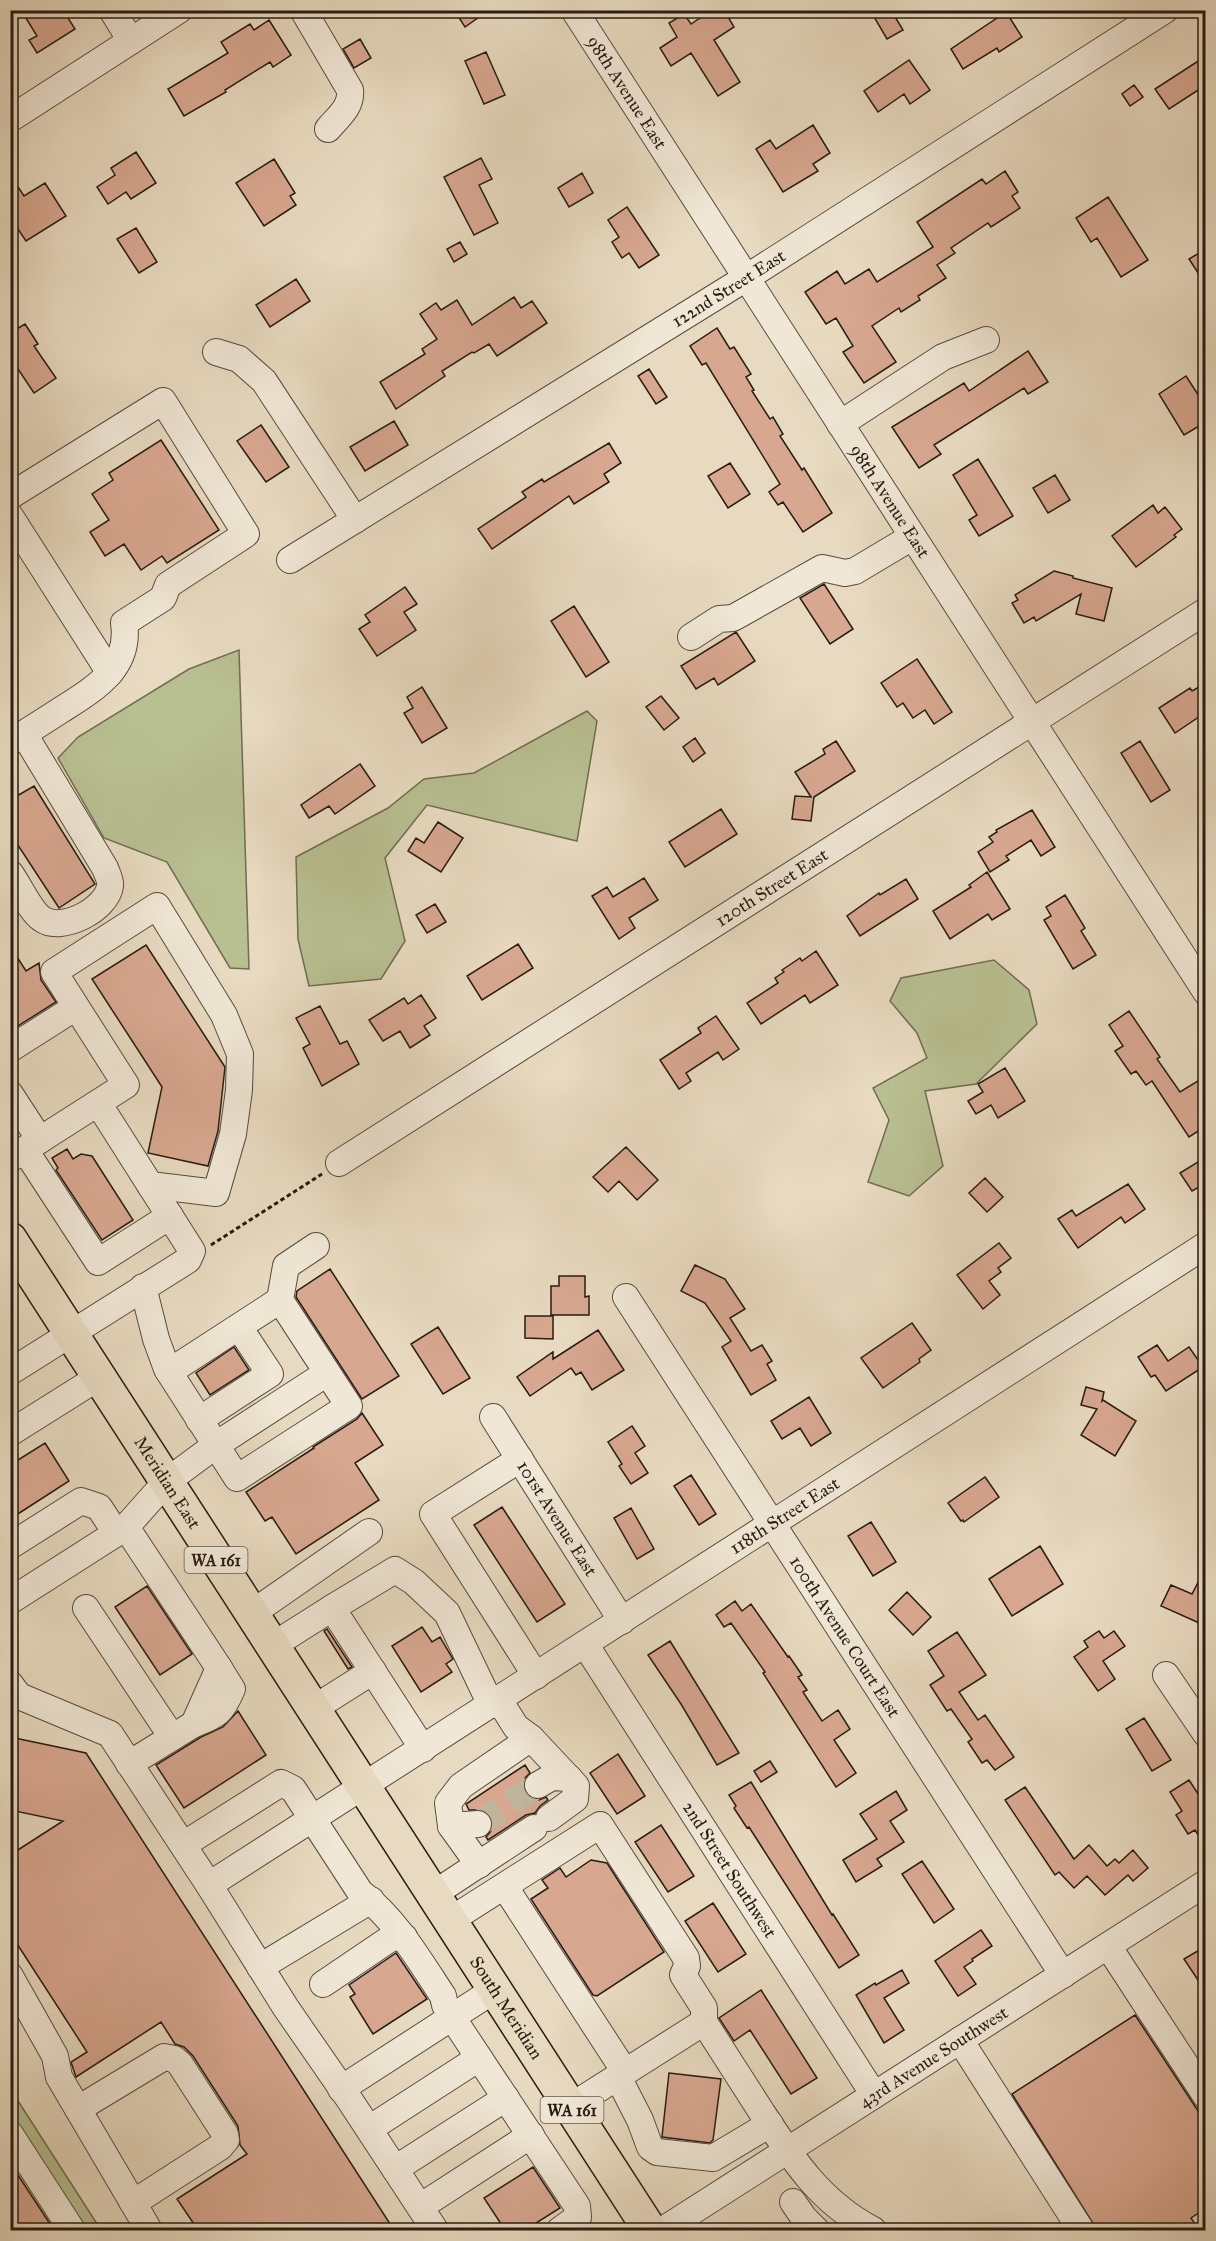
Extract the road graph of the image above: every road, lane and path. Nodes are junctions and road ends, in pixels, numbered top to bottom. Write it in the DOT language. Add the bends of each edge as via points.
graph roads {
  1 [pos="112,10"];
  2 [pos="179,10"];
  3 [pos="303,10"];
  4 [pos="574,10"];
  5 [pos="1165,10"];
  6 [pos="131,41"];
  7 [pos="10,119"];
  8 [pos="328,129"];
  9 [pos="746,278"];
  10 [pos="986,340"];
  11 [pos="216,352"];
  12 [pos="840,424"];
  13 [pos="10,496"];
  14 [pos="10,516"];
  15 [pos="355,520"];
  16 [pos="912,537"];
  17 [pos="290,560"];
  18 [pos="1206,611"];
  19 [pos="691,638"];
  20 [pos="110,673"];
  21 [pos="1032,722"];
  22 [pos="16,734"];
  23 [pos="10,873"];
  24 [pos="1206,992"];
  25 [pos="76,1007"];
  26 [pos="10,1049"];
  27 [pos="10,1094"];
  28 [pos="98,1103"];
  29 [pos="25,1150"];
  30 [pos="339,1163"];
  31 [pos="150,1185"];
  32 [pos="170,1216"];
  33 [pos="11,1239"];
  34 [pos="1206,1245"];
  35 [pos="316,1246"];
  36 [pos="188,1260"];
  37 [pos="143,1287"];
  38 [pos="626,1297"];
  39 [pos="280,1300"];
  40 [pos="239,1327"];
  41 [pos="71,1334"];
  42 [pos="10,1372"];
  43 [pos="169,1372"];
  44 [pos="327,1373"];
  45 [pos="99,1377"];
  46 [pos="493,1417"];
  47 [pos="199,1420"];
  48 [pos="10,1433"];
  49 [pos="216,1445"];
  50 [pos="520,1459"];
  51 [pos="166,1482"];
  52 [pos="772,1524"];
  53 [pos="121,1530"];
  54 [pos="369,1532"];
  55 [pos="10,1546"];
  56 [pos="10,1601"];
  57 [pos="86,1608"];
  58 [pos="332,1608"];
  59 [pos="251,1614"];
  60 [pos="622,1621"];
  61 [pos="585,1644"];
  62 [pos="272,1646"];
  63 [pos="373,1671"];
  64 [pos="1167,1675"];
  65 [pos="536,1676"];
  66 [pos="10,1684"];
  67 [pos="495,1702"];
  68 [pos="313,1709"];
  69 [pos="183,1730"];
  70 [pos="1206,1734"];
  71 [pos="531,1738"];
  72 [pos="423,1749"];
  73 [pos="129,1764"];
  74 [pos="569,1778"];
  75 [pos="538,1785"];
  76 [pos="363,1786"];
  77 [pos="312,1819"];
  78 [pos="478,1824"];
  79 [pos="451,1826"];
  80 [pos="183,1845"];
  81 [pos="478,1865"];
  82 [pos="1206,1883"];
  83 [pos="209,1885"];
  84 [pos="505,1887"];
  85 [pos="370,1900"];
  86 [pos="441,1908"];
  87 [pos="404,1937"];
  88 [pos="1108,1946"];
  89 [pos="260,1967"];
  90 [pos="1063,1975"];
  91 [pos="10,1976"];
  92 [pos="323,1984"];
  93 [pos="494,1990"];
  94 [pos="452,2018"];
  95 [pos="704,2022"];
  96 [pos="960,2040"];
  97 [pos="479,2058"];
  98 [pos="621,2074"];
  99 [pos="341,2089"];
  100 [pos="874,2095"];
  101 [pos="1206,2096"];
  102 [pos="506,2098"];
  103 [pos="570,2107"];
  104 [pos="78,2109"];
  105 [pos="770,2124"];
  106 [pos="369,2130"];
  107 [pos="10,2134"];
  108 [pos="531,2136"];
  109 [pos="787,2151"];
  110 [pos="395,2169"];
  111 [pos="793,2202"];
  112 [pos="133,2203"];
  113 [pos="420,2207"];
  114 [pos="833,2220"];
  115 [pos="563,2229"];
  116 [pos="72,2230"];
  117 [pos="149,2230"];
  118 [pos="435,2230"];
  119 [pos="650,2230"];
  120 [pos="663,2230"];
  121 [pos="816,2230"];
  122 [pos="873,2230"];
  123 [pos="1081,2230"];
  1 -- 6 [label="street"];
  2 -- 6 [label="street"];
  3 -- 8 [label="street" via="350,90 348,106"];
  4 -- 9 [label="street, 98th Avenue East"];
  5 -- 9 [label="street, 122nd Street East"];
  6 -- 7 [label="street"];
  9 -- 12 [label="street, 98th Avenue East"];
  9 -- 15 [label="street, 122nd Street East"];
  10 -- 12 [label="street" via="943,357"];
  11 -- 15 [label="street" via="238,359 264,381"];
  12 -- 16 [label="street, 98th Avenue East"];
  13 -- 20 [label="street" via="163,401 246,534 168,585 163,598 124,623 125,644"];
  14 -- 20 [label="street"];
  15 -- 17 [label="street, 122nd Street East"];
  16 -- 19 [label="street" via="855,571 822,568 733,618 719,619"];
  16 -- 21 [label="street, 98th Avenue East"];
  18 -- 21 [label="street, 120th Street East"];
  20 -- 22 [label="street" via="93,690"];
  21 -- 24 [label="street, 98th Avenue East"];
  21 -- 30 [label="street, 120th Street East"];
  22 -- 23 [label="street" via="105,868 110,887 96,908 74,921 57,924 37,914"];
  25 -- 26 [label="street"];
  25 -- 28 [label="street" via="126,1085"];
  25 -- 31 [label="street" via="54,972 157,906 231,1031 240,1054 239,1090 233,1134 216,1193"];
  27 -- 29 [label="street"];
  28 -- 29 [label="street"];
  28 -- 31 [label="street"];
  29 -- 32 [label="street" via="98,1262"];
  30 -- 36 [label="path"];
  31 -- 32 [label="street"];
  32 -- 36 [label="street" via="192,1251"];
  33 -- 41 [label="main road, Meridian East / WA 161"];
  34 -- 52 [label="street, 118th Street East"];
  35 -- 39 [label="street" via="286,1266"];
  36 -- 37 [label="street"];
  37 -- 41 [label="street"];
  37 -- 43 [label="street"];
  38 -- 52 [label="street, 100th Avenue Court East"];
  39 -- 40 [label="street"];
  39 -- 44 [label="street"];
  40 -- 43 [label="street"];
  40 -- 47 [label="street" via="270,1374"];
  41 -- 42 [label="street"];
  41 -- 45 [label="main road, Meridian East / WA 161"];
  43 -- 47 [label="street"];
  44 -- 49 [label="street"];
  44 -- 49 [label="street" via="348,1406 339,1412 237,1478"];
  45 -- 48 [label="street"];
  45 -- 51 [label="main road, Meridian East / WA 161"];
  46 -- 50 [label="street, 101st Avenue East"];
  47 -- 49 [label="street"];
  49 -- 51 [label="street"];
  50 -- 60 [label="street, 101st Avenue East"];
  50 -- 65 [label="street" via="433,1514"];
  51 -- 53 [label="street"];
  51 -- 59 [label="main road, Meridian East / WA 161"];
  52 -- 60 [label="street, 118th Street East"];
  52 -- 90 [label="street, 100th Avenue Court East"];
  53 -- 55 [label="street" via="99,1507 81,1501"];
  53 -- 56 [label="street"];
  53 -- 69 [label="street" via="151,1566 219,1668"];
  54 -- 59 [label="street"];
  57 -- 69 [label="street"];
  58 -- 62 [label="street"];
  58 -- 63 [label="street"];
  58 -- 67 [label="street" via="395,1570 447,1613"];
  59 -- 62 [label="main road, Meridian East / WA 161"];
  60 -- 61 [label="street, 118th Street East"];
  61 -- 65 [label="street, 118th Street East"];
  61 -- 100 [label="street, 2nd Street Southwest"];
  62 -- 68 [label="main road, Meridian East / WA 161"];
  63 -- 68 [label="street"];
  63 -- 72 [label="street"];
  64 -- 70 [label="street"];
  65 -- 67 [label="street, 118th Street East"];
  66 -- 73 [label="street" via="19,1696 110,1734"];
  67 -- 71 [label="street"];
  67 -- 72 [label="street, 118th Street East"];
  68 -- 76 [label="main road, Meridian East / WA 161"];
  69 -- 73 [label="street"];
  71 -- 74 [label="street"];
  71 -- 79 [label="street" via="461,1786 448,1803"];
  72 -- 76 [label="street, 118th Street East"];
  73 -- 80 [label="street"];
  74 -- 75 [label="street" via="552,1776"];
  74 -- 81 [label="street" via="576,1786 575,1799"];
  76 -- 77 [label="street, 118th Street East"];
  76 -- 86 [label="main road, South Meridian / WA 161"];
  77 -- 80 [label="street" via="293,1789 281,1783"];
  77 -- 83 [label="street, 118th Street East"];
  77 -- 85 [label="street" via="360,1892"];
  78 -- 79 [label="street"];
  79 -- 81 [label="street"];
  80 -- 83 [label="street"];
  81 -- 86 [label="street"];
  82 -- 88 [label="street, 43rd Avenue Southwest"];
  83 -- 89 [label="street"];
  84 -- 86 [label="street"];
  84 -- 95 [label="street" via="600,1825 686,1958 683,1975 704,2008"];
  84 -- 98 [label="street"];
  85 -- 87 [label="street"];
  85 -- 89 [label="street"];
  86 -- 93 [label="main road, South Meridian / WA 161"];
  87 -- 92 [label="street" via="391,1938"];
  87 -- 94 [label="street" via="443,1996"];
  88 -- 90 [label="street, 43rd Avenue Southwest"];
  88 -- 101 [label="street"];
  89 -- 99 [label="street"];
  90 -- 96 [label="street, 43rd Avenue Southwest"];
  91 -- 104 [label="street" via="55,2056 59,2077"];
  93 -- 94 [label="street"];
  93 -- 103 [label="main road, South Meridian / WA 161"];
  94 -- 97 [label="street"];
  94 -- 99 [label="street"];
  95 -- 98 [label="street"];
  95 -- 105 [label="street"];
  96 -- 100 [label="street, 43rd Avenue Southwest"];
  96 -- 123 [label="street"];
  97 -- 102 [label="street"];
  97 -- 106 [label="street"];
  98 -- 103 [label="street"];
  98 -- 105 [label="street" via="650,2147 657,2152 713,2158"];
  99 -- 106 [label="street"];
  100 -- 109 [label="street, 43rd Avenue Southwest"];
  102 -- 108 [label="street"];
  102 -- 110 [label="street"];
  103 -- 119 [label="main road, South Meridian / WA 161"];
  104 -- 112 [label="street"];
  104 -- 112 [label="street" via="164,2057 180,2064 225,2134 226,2140 220,2147"];
  105 -- 109 [label="street"];
  106 -- 110 [label="street"];
  107 -- 116 [label="street"];
  108 -- 113 [label="street"];
  108 -- 115 [label="street" via="577,2206 578,2217"];
  109 -- 114 [label="street" via="820,2192"];
  109 -- 120 [label="street, 43rd Avenue Southwest"];
  110 -- 113 [label="street"];
  111 -- 121 [label="street"];
  112 -- 117 [label="street"];
  113 -- 118 [label="street"];
  114 -- 122 [label="street"];
}
